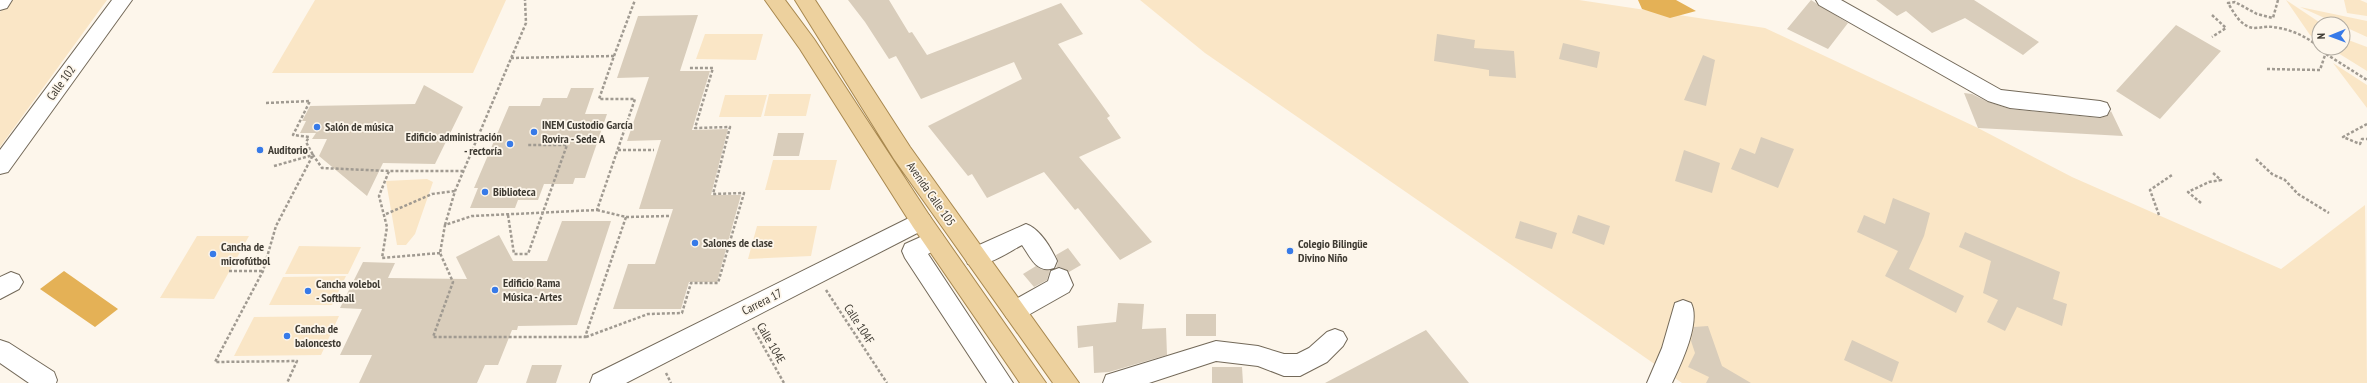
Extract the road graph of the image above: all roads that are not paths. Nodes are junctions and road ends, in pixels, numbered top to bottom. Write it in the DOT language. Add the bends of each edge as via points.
graph roads {
  1 [pos="2,0"];
  2 [pos="122,0"];
  3 [pos="775,0"];
  4 [pos="805,0"];
  5 [pos="1826,0"];
  6 [pos="0,2"];
  7 [pos="2100,109"];
  8 [pos="0,166"];
  9 [pos="921,221"];
  10 [pos="934,240"];
  11 [pos="976,257"];
  12 [pos="1683,310"];
  13 [pos="1015,311"];
  14 [pos="1335,339"];
  15 [pos="0,350"];
  16 [pos="45,380"];
  17 [pos="602,383"];
  18 [pos="1002,383"];
  19 [pos="1034,383"];
  20 [pos="1067,383"];
  21 [pos="1115,383"];
  22 [pos="1659,383"];
  1 -- 6 [label="street"];
  2 -- 8 [label="street, Calle 102"];
  3 -- 9 [label="main road, Avenida Calle 105" via="807,44"];
  4 -- 11 [label="main road, Avenida Calle 105" via="902,153"];
  5 -- 7 [label="street" via="1995,96 2010,100"];
  9 -- 10 [label="main road, Avenida Calle 105"];
  9 -- 17 [label="street, Carrera 17"];
  10 -- 18 [label="street" via="912,251"];
  10 -- 19 [label="main road, Avenida Calle 105"];
  11 -- 13 [label="main road, Avenida Calle 105"];
  11 -- 13 [label="street" via="1026,233 1061,285"];
  12 -- 22 [label="street" via="1679,339"];
  13 -- 20 [label="main road, Avenida Calle 105"];
  14 -- 21 [label="street" via="1300,365 1284,365 1258,356 1216,351"];
  15 -- 16 [label="street"];
}
